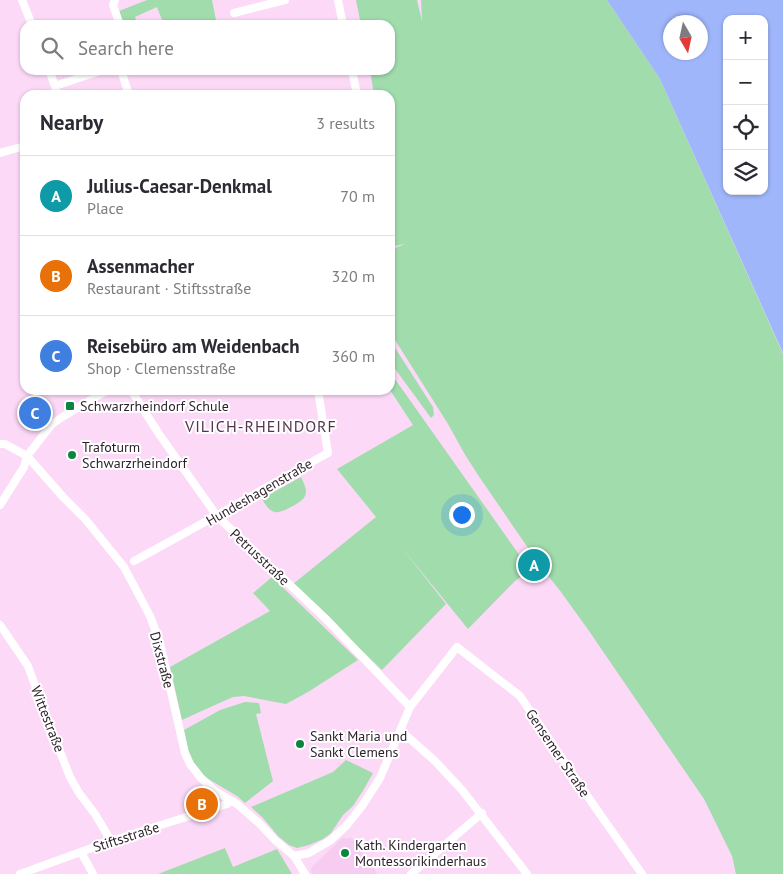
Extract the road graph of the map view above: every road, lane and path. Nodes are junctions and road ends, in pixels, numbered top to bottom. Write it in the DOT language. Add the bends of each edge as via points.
graph roads {
  1 [pos="22,0"];
  2 [pos="115,0"];
  3 [pos="285,0"];
  4 [pos="338,0"];
  5 [pos="234,13"];
  6 [pos="30,20"];
  7 [pos="118,20"];
  8 [pos="342,20"];
  9 [pos="51,75"];
  10 [pos="88,75"];
  11 [pos="123,75"];
  12 [pos="353,75"];
  13 [pos="55,86"];
  14 [pos="56,90"];
  15 [pos="127,90"];
  16 [pos="356,90"];
  17 [pos="20,148"];
  18 [pos="0,154"];
  19 [pos="99,395"];
  20 [pos="133,395"];
  21 [pos="319,395"];
  22 [pos="0,444"];
  23 [pos="28,456"];
  24 [pos="0,505"];
  25 [pos="217,516"];
  26 [pos="134,561"];
  27 [pos="1,627"];
  28 [pos="410,707"];
  29 [pos="401,731"];
  30 [pos="232,801"];
  31 [pos="482,813"];
  32 [pos="95,814"];
  33 [pos="112,840"];
  34 [pos="90,849"];
  35 [pos="81,852"];
  36 [pos="294,856"];
  37 [pos="20,874"];
  38 [pos="93,874"];
  39 [pos="304,874"];
  40 [pos="411,874"];
  41 [pos="528,874"];
  42 [pos="642,874"];
  1 -- 6 [label="street"];
  2 -- 7 [label="street" via="113,5"];
  3 -- 5 [label="street"];
  4 -- 8 [label="street"];
  9 -- 13 [label="street"];
  10 -- 13 [label="street"];
  11 -- 15 [label="street"];
  12 -- 16 [label="street"];
  13 -- 14 [label="street"];
  17 -- 18 [label="street"];
  19 -- 23 [label="street" via="52,424"];
  20 -- 25 [label="street, Petrusstraße"];
  21 -- 25 [label="street, Hundeshagenstraße" via="328,453"];
  22 -- 23 [label="street"];
  23 -- 24 [label="street"];
  23 -- 30 [label="street, Dixstraße" via="124,567 150,616 160,643 190,764 201,778"];
  25 -- 26 [label="street, Hundeshagenstraße"];
  25 -- 28 [label="street, Petrusstraße" via="327,620"];
  27 -- 32 [label="street, Wittestraße" via="28,666 70,777"];
  28 -- 29 [label="street"];
  28 -- 42 [label="street, Gensemer Straße" via="457,646 520,696"];
  29 -- 31 [label="street" via="434,760"];
  29 -- 36 [label="street" via="380,778 347,825 309,854"];
  30 -- 33 [label="street, Stiftsstraße"];
  30 -- 36 [label="street, Dixstraße"];
  31 -- 40 [label="street"];
  31 -- 41 [label="street"];
  32 -- 33 [label="street, Wittestraße"];
  32 -- 34 [label="street, Wittestraße" via="102,836"];
  33 -- 34 [label="street, Stiftsstraße"];
  34 -- 35 [label="street, Stiftsstraße"];
  35 -- 37 [label="street, Stiftsstraße"];
  35 -- 38 [label="street"];
  36 -- 39 [label="street"];
}
